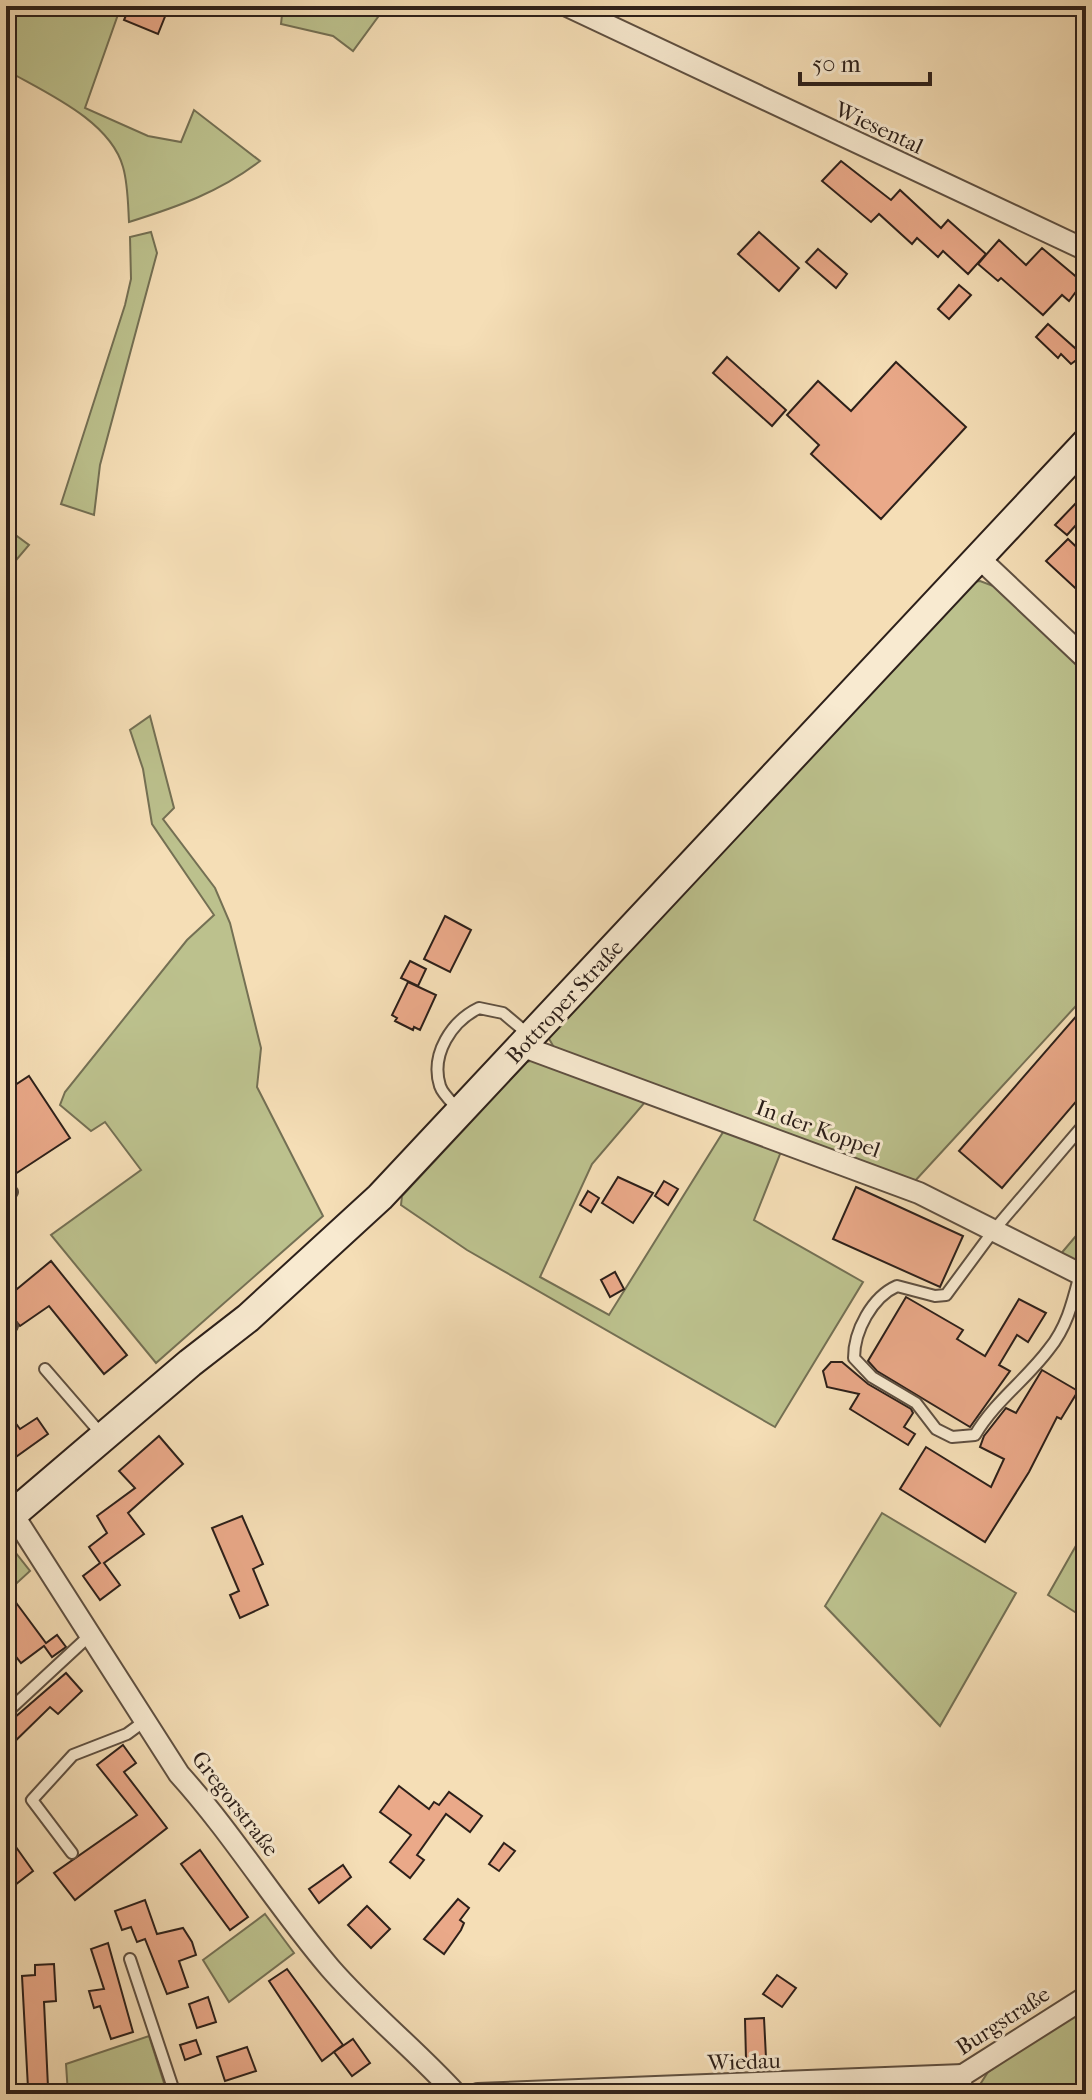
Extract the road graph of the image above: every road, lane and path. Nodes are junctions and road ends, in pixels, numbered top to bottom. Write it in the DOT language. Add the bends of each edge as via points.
graph roads {
  1 [pos="567,6"];
  2 [pos="1086,250"];
  3 [pos="1086,443"];
  4 [pos="979,558"];
  5 [pos="1086,659"];
  6 [pos="528,1042"];
  7 [pos="461,1112"];
  8 [pos="1086,1122"];
  9 [pos="994,1230"];
  10 [pos="1083,1276"];
  11 [pos="45,1369"];
  12 [pos="105,1437"];
  13 [pos="8,1513"];
  14 [pos="88,1637"];
  15 [pos="6,1713"];
  16 [pos="146,1720"];
  17 [pos="72,1853"];
  18 [pos="130,1959"];
  19 [pos="1086,1997"];
  20 [pos="960,2084"];
  21 [pos="175,2094"];
  22 [pos="456,2094"];
  23 [pos="478,2094"];
  1 -- 2 [label="street, Wiesental"];
  3 -- 4 [label="main road, Bottroper Straße"];
  4 -- 5 [label="street"];
  4 -- 6 [label="main road, Bottroper Straße"];
  6 -- 7 [label="main road, Bottroper Straße"];
  6 -- 7 [label="lane" via="492,1009 479,1008 453,1027 438,1065 439,1083"];
  6 -- 9 [label="street, In der Koppel" via="919,1193"];
  7 -- 12 [label="main road, Bottroper Straße" via="380,1197 248,1318"];
  8 -- 9 [label="lane"];
  9 -- 10 [label="street, In der Koppel"];
  9 -- 10 [label="lane" via="946,1295 897,1286 887,1290 854,1342 854,1358 861,1369 916,1403 936,1429 952,1437 975,1435 1049,1350 1070,1315"];
  11 -- 12 [label="lane"];
  12 -- 13 [label="main road, Bottroper Straße"];
  13 -- 14 [label="street, Gregorstraße"];
  14 -- 15 [label="lane"];
  14 -- 16 [label="street, Gregorstraße"];
  16 -- 17 [label="lane" via="127,1734 73,1755 32,1800"];
  16 -- 22 [label="street, Gregorstraße" via="179,1774 328,1965"];
  18 -- 21 [label="lane"];
  19 -- 20 [label="street, Burgstraße"];
  20 -- 23 [label="street, Wiedau"];
}
